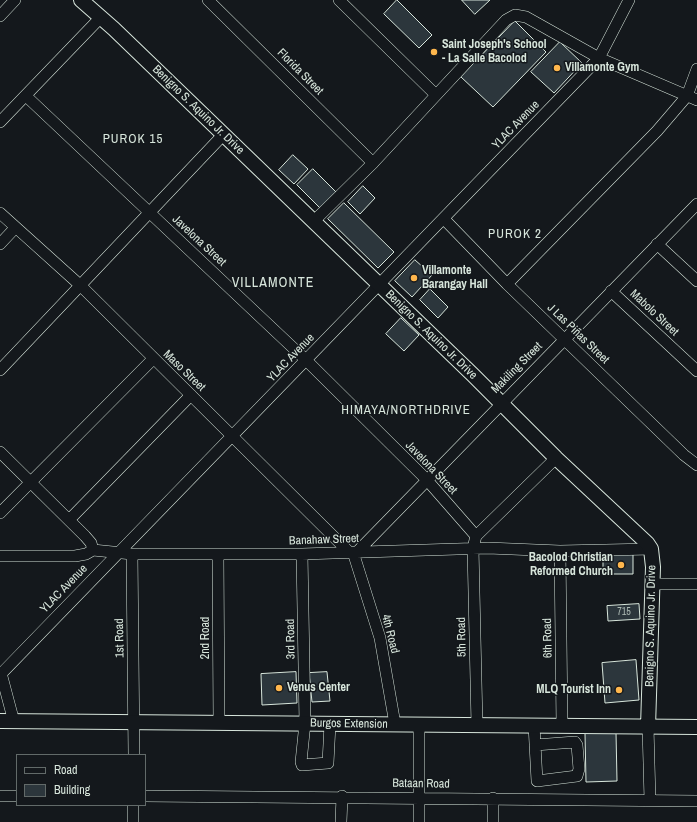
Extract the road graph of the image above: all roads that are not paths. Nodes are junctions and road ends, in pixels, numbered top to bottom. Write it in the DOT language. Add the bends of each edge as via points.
graph roads {
  1 [pos="15,0"];
  2 [pos="80,0"];
  3 [pos="208,0"];
  4 [pos="339,0"];
  5 [pos="629,0"];
  6 [pos="0,16"];
  7 [pos="101,17"];
  8 [pos="599,58"];
  9 [pos="697,69"];
  10 [pos="436,95"];
  11 [pos="26,96"];
  12 [pos="692,98"];
  13 [pos="0,122"];
  14 [pos="223,135"];
  15 [pos="373,163"];
  16 [pos="697,204"];
  17 [pos="150,212"];
  18 [pos="0,213"];
  19 [pos="444,219"];
  20 [pos="314,222"];
  21 [pos="15,228"];
  22 [pos="0,244"];
  23 [pos="657,244"];
  24 [pos="697,281"];
  25 [pos="378,284"];
  26 [pos="507,284"];
  27 [pos="81,286"];
  28 [pos="611,291"];
  29 [pos="564,339"];
  30 [pos="153,359"];
  31 [pos="307,361"];
  32 [pos="0,370"];
  33 [pos="697,371"];
  34 [pos="191,396"];
  35 [pos="500,403"];
  36 [pos="232,437"];
  37 [pos="0,452"];
  38 [pos="556,458"];
  39 [pos="697,465"];
  40 [pos="427,480"];
  41 [pos="32,482"];
  42 [pos="0,512"];
  43 [pos="69,520"];
  44 [pos="476,536"];
  45 [pos="473,548"];
  46 [pos="650,549"];
  47 [pos="93,550"];
  48 [pos="560,551"];
  49 [pos="352,552"];
  50 [pos="117,553"];
  51 [pos="132,554"];
  52 [pos="218,554"];
  53 [pos="302,554"];
  54 [pos="0,556"];
  55 [pos="652,584"];
  56 [pos="697,584"];
  57 [pos="1,674"];
  58 [pos="7,722"];
  59 [pos="134,722"];
  60 [pos="219,723"];
  61 [pos="305,723"];
  62 [pos="330,724"];
  63 [pos="395,724"];
  64 [pos="419,725"];
  65 [pos="477,725"];
  66 [pos="534,725"];
  67 [pos="562,725"];
  68 [pos="648,727"];
  69 [pos="697,727"];
  70 [pos="535,745"];
  71 [pos="134,754"];
  72 [pos="0,796"];
  73 [pos="16,796"];
  74 [pos="146,796"];
  75 [pos="342,796"];
  76 [pos="419,797"];
  77 [pos="493,798"];
  78 [pos="650,800"];
  79 [pos="697,801"];
  80 [pos="133,806"];
  81 [pos="133,822"];
  82 [pos="341,822"];
  83 [pos="419,822"];
  84 [pos="493,822"];
  1 -- 6 [label="street"];
  2 -- 7 [label="main road, Benigno S. Aquino Jr. Drive"];
  3 -- 15 [label="street, Florida Street"];
  4 -- 10 [label="street"];
  5 -- 8 [label="street, YLAC Avenue"];
  7 -- 11 [label="street"];
  7 -- 14 [label="main road, Benigno S. Aquino Jr. Drive"];
  8 -- 10 [label="street" via="526,17 515,14 506,20"];
  8 -- 12 [label="street"];
  8 -- 19 [label="street, YLAC Avenue"];
  9 -- 12 [label="street"];
  10 -- 15 [label="street"];
  11 -- 13 [label="street"];
  11 -- 17 [label="street, Javelona Street"];
  12 -- 26 [label="street"];
  14 -- 17 [label="street"];
  14 -- 20 [label="main road, Benigno S. Aquino Jr. Drive"];
  15 -- 20 [label="street"];
  16 -- 23 [label="street, Makiling Street"];
  17 -- 27 [label="street"];
  17 -- 31 [label="street, Javelona Street"];
  18 -- 21 [label="street, Maso Street"];
  19 -- 25 [label="street, YLAC Avenue"];
  19 -- 26 [label="street, J Las Piñas Street"];
  20 -- 25 [label="main road, Benigno S. Aquino Jr. Drive"];
  21 -- 22 [label="street"];
  21 -- 27 [label="street, Maso Street"];
  23 -- 24 [label="street"];
  23 -- 28 [label="street, Makiling Street"];
  25 -- 31 [label="street, YLAC Avenue"];
  25 -- 35 [label="main road, Benigno S. Aquino Jr. Drive"];
  26 -- 29 [label="street, J Las Piñas Street"];
  27 -- 30 [label="street, Maso Street"];
  27 -- 32 [label="street"];
  28 -- 29 [label="street, Makiling Street"];
  28 -- 33 [label="street, Mabolo Street"];
  29 -- 35 [label="street, Makiling Street"];
  29 -- 39 [label="street, J Las Piñas Street"];
  30 -- 34 [label="street, Maso Street"];
  30 -- 41 [label="street"];
  31 -- 36 [label="street, YLAC Avenue"];
  31 -- 40 [label="street, Javelona Street"];
  34 -- 36 [label="street, Maso Street"];
  34 -- 43 [label="street"];
  35 -- 38 [label="main road, Benigno S. Aquino Jr. Drive"];
  35 -- 40 [label="street, Makiling Street"];
  36 -- 49 [label="street, Maso Street"];
  36 -- 50 [label="street, YLAC Avenue"];
  37 -- 41 [label="street"];
  38 -- 44 [label="street"];
  38 -- 46 [label="main road, Benigno S. Aquino Jr. Drive" via="647,543"];
  40 -- 44 [label="street, Javelona Street"];
  40 -- 49 [label="street, Makiling Street"];
  41 -- 42 [label="street"];
  41 -- 43 [label="street"];
  43 -- 47 [label="street" via="91,543"];
  44 -- 45 [label="street"];
  45 -- 48 [label="street, Banahaw Street"];
  45 -- 49 [label="street, Banahaw Street"];
  45 -- 65 [label="street, 5th Road"];
  46 -- 48 [label="street, Banahaw Street"];
  46 -- 55 [label="main road, Benigno S. Aquino Jr. Drive"];
  47 -- 50 [label="street, Banahaw Street"];
  47 -- 54 [label="street, Banahaw Street" via="75,556"];
  48 -- 67 [label="street, 6th Road"];
  49 -- 53 [label="street, Banahaw Street"];
  49 -- 63 [label="street, 4th Road" via="380,638"];
  50 -- 51 [label="street, Banahaw Street"];
  50 -- 57 [label="street, YLAC Avenue"];
  51 -- 52 [label="street, Banahaw Street"];
  51 -- 59 [label="street, 1st Road"];
  52 -- 53 [label="street, Banahaw Street"];
  52 -- 60 [label="street, 2nd Road"];
  53 -- 61 [label="street, 3rd Road"];
  55 -- 56 [label="street"];
  55 -- 68 [label="main road, Benigno S. Aquino Jr. Drive"];
  57 -- 58 [label="street"];
  58 -- 59 [label="main road, Burgos Extension"];
  59 -- 60 [label="main road, Burgos Extension"];
  59 -- 71 [label="street, 1st Road"];
  60 -- 61 [label="main road, Burgos Extension"];
  61 -- 62 [label="main road, Burgos Extension"];
  61 -- 62 [label="street, 3rd Road" via="302,765 328,763"];
  62 -- 63 [label="main road, Burgos Extension"];
  63 -- 64 [label="main road, Burgos Extension"];
  64 -- 65 [label="main road, Burgos Extension"];
  64 -- 76 [label="street"];
  65 -- 66 [label="main road, Burgos Extension"];
  66 -- 67 [label="main road, Burgos Extension"];
  66 -- 70 [label="street"];
  67 -- 68 [label="main road, Burgos Extension"];
  68 -- 69 [label="main road, Burgos Extension"];
  68 -- 78 [label="street"];
  70 -- 70 [label="street" via="575,742 579,769 577,776 537,781"];
  72 -- 73 [label="street"];
  74 -- 75 [label="street, Bataan Road"];
  75 -- 76 [label="street, Bataan Road"];
  75 -- 82 [label="street"];
  76 -- 77 [label="street, Bataan Road"];
  76 -- 83 [label="street"];
  77 -- 78 [label="street, Bataan Road"];
  77 -- 84 [label="street"];
  78 -- 79 [label="street, Bataan Road"];
  80 -- 81 [label="street"];
}
